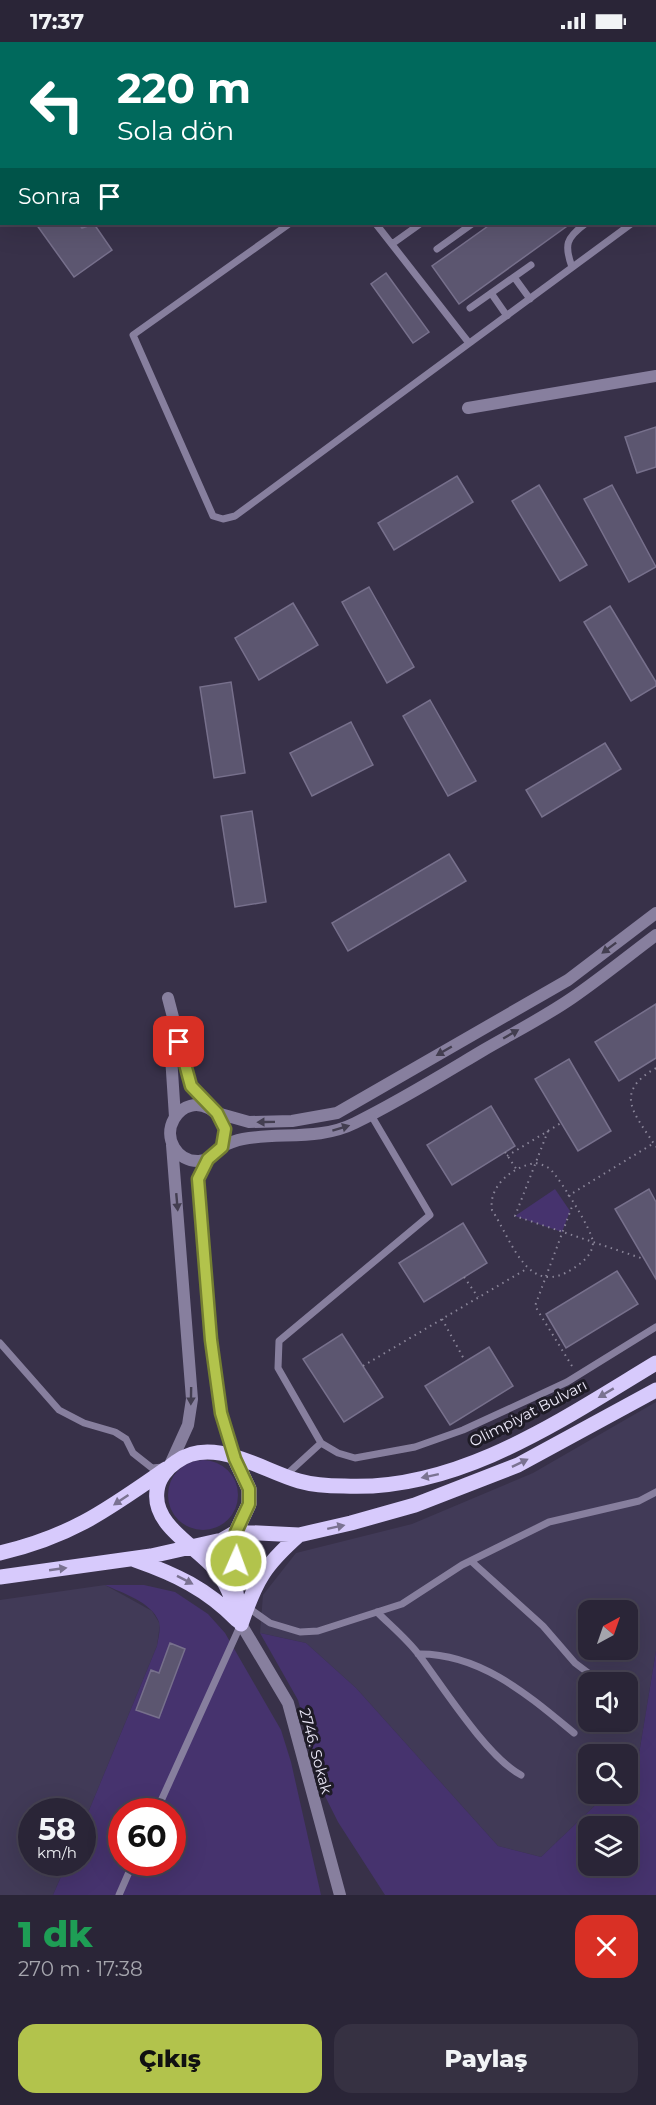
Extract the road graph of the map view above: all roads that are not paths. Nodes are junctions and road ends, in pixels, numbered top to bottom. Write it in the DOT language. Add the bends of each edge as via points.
graph roads {
  1 [pos="288,225"];
  2 [pos="377,225"];
  3 [pos="419,225"];
  4 [pos="456,225"];
  5 [pos="471,225"];
  6 [pos="584,225"];
  7 [pos="630,225"];
  8 [pos="461,232"];
  9 [pos="392,244"];
  10 [pos="436,249"];
  11 [pos="531,265"];
  12 [pos="572,267"];
  13 [pos="514,277"];
  14 [pos="491,293"];
  15 [pos="530,299"];
  16 [pos="470,308"];
  17 [pos="507,316"];
  18 [pos="469,344"];
  19 [pos="656,376"];
  20 [pos="468,408"];
  21 [pos="656,913"];
  22 [pos="656,935"];
  23 [pos="213,1111"];
  24 [pos="371,1115"];
  25 [pos="175,1117"];
  26 [pos="172,1143"];
  27 [pos="222,1147"];
  28 [pos="208,1159"];
  29 [pos="656,1327"];
  30 [pos="0,1343"];
  31 [pos="656,1363"];
  32 [pos="656,1390"];
  33 [pos="321,1443"];
  34 [pos="235,1459"];
  35 [pos="169,1467"];
  36 [pos="285,1476"];
  37 [pos="656,1492"];
  38 [pos="236,1532"];
  39 [pos="299,1534"];
  40 [pos="192,1545"];
  41 [pos="0,1553"];
  42 [pos="131,1559"];
  43 [pos="471,1561"];
  44 [pos="0,1577"];
  45 [pos="247,1607"];
  46 [pos="378,1612"];
  47 [pos="241,1624"];
  48 [pos="418,1654"];
  49 [pos="586,1672"];
  50 [pos="574,1733"];
  51 [pos="521,1775"];
  52 [pos="162,1798"];
  53 [pos="127,1876"];
  54 [pos="119,1895"];
  55 [pos="340,1895"];
  1 -- 18 [label="lane" via="133,335 213,516 236,516"];
  2 -- 9 [label="lane"];
  3 -- 9 [label="lane"];
  4 -- 8 [label="lane"];
  5 -- 8 [label="lane"];
  6 -- 12 [label="lane" via="570,235 566,244"];
  7 -- 12 [label="lane"];
  8 -- 10 [label="lane"];
  9 -- 18 [label="lane"];
  11 -- 13 [label="lane"];
  12 -- 15 [label="lane"];
  13 -- 14 [label="lane"];
  13 -- 15 [label="lane"];
  14 -- 16 [label="lane"];
  14 -- 17 [label="lane"];
  15 -- 17 [label="lane"];
  17 -- 18 [label="lane"];
  19 -- 20 [label="street"];
  21 -- 23 [label="street, one-way" via="567,980 337,1113 292,1121 249,1122"];
  24 -- 22 [label="street, one-way" via="571,999"];
  23 -- 25 [label="street" via="191,1106"];
  23 -- 25 [label="street" via="191,1086 168,998"];
  23 -- 27 [label="street" via="225,1129"];
  27 -- 24 [label="street, one-way" via="243,1139 299,1137 343,1129"];
  24 -- 33 [label="lane" via="430,1215 279,1341 278,1368"];
  25 -- 26 [label="street" via="171,1125"];
  26 -- 28 [label="street" via="183,1157"];
  26 -- 35 [label="street, one-way" via="192,1399 188,1425"];
  27 -- 28 [label="street"];
  28 -- 34 [label="street" via="198,1179 210,1329 221,1413"];
  29 -- 33 [label="lane" via="578,1375 463,1430 415,1447 355,1458"];
  30 -- 35 [label="lane" via="59,1410 115,1432 152,1468"];
  31 -- 36 [label="main road, Olimpiyat Bulvarı, one-way" via="490,1455 439,1474 387,1485 345,1486 302,1482"];
  39 -- 32 [label="main road, one-way" via="414,1505 518,1465"];
  33 -- 36 [label="lane"];
  34 -- 35 [label="main road" via="199,1450"];
  34 -- 36 [label="main road, Olimpiyat Bulvarı"];
  34 -- 38 [label="main road" via="249,1489 249,1504"];
  35 -- 40 [label="main road" via="156,1492 159,1506 175,1535"];
  35 -- 41 [label="main road, one-way" via="80,1527 38,1544"];
  37 -- 43 [label="lane" via="639,1501 549,1522"];
  38 -- 39 [label="main road"];
  38 -- 40 [label="main road" via="222,1540"];
  38 -- 47 [label="main road" via="234,1582"];
  39 -- 45 [label="main road" via="270,1561 254,1585"];
  40 -- 42 [label="main road"];
  40 -- 47 [label="main road" via="226,1583"];
  44 -- 42 [label="main road, one-way"];
  42 -- 47 [label="main road, one-way" via="206,1591"];
  43 -- 46 [label="lane" via="402,1604"];
  43 -- 49 [label="lane" via="543,1626"];
  45 -- 46 [label="lane" via="270,1623 300,1632 318,1631"];
  45 -- 47 [label="main road"];
  46 -- 48 [label="lane"];
  47 -- 52 [label="lane"];
  47 -- 55 [label="street, 2746. Sokak" via="288,1703"];
  48 -- 50 [label="lane" via="435,1653 470,1661 496,1675"];
  48 -- 51 [label="lane" via="442,1691 505,1764"];
  53 -- 54 [label="lane"];
}
